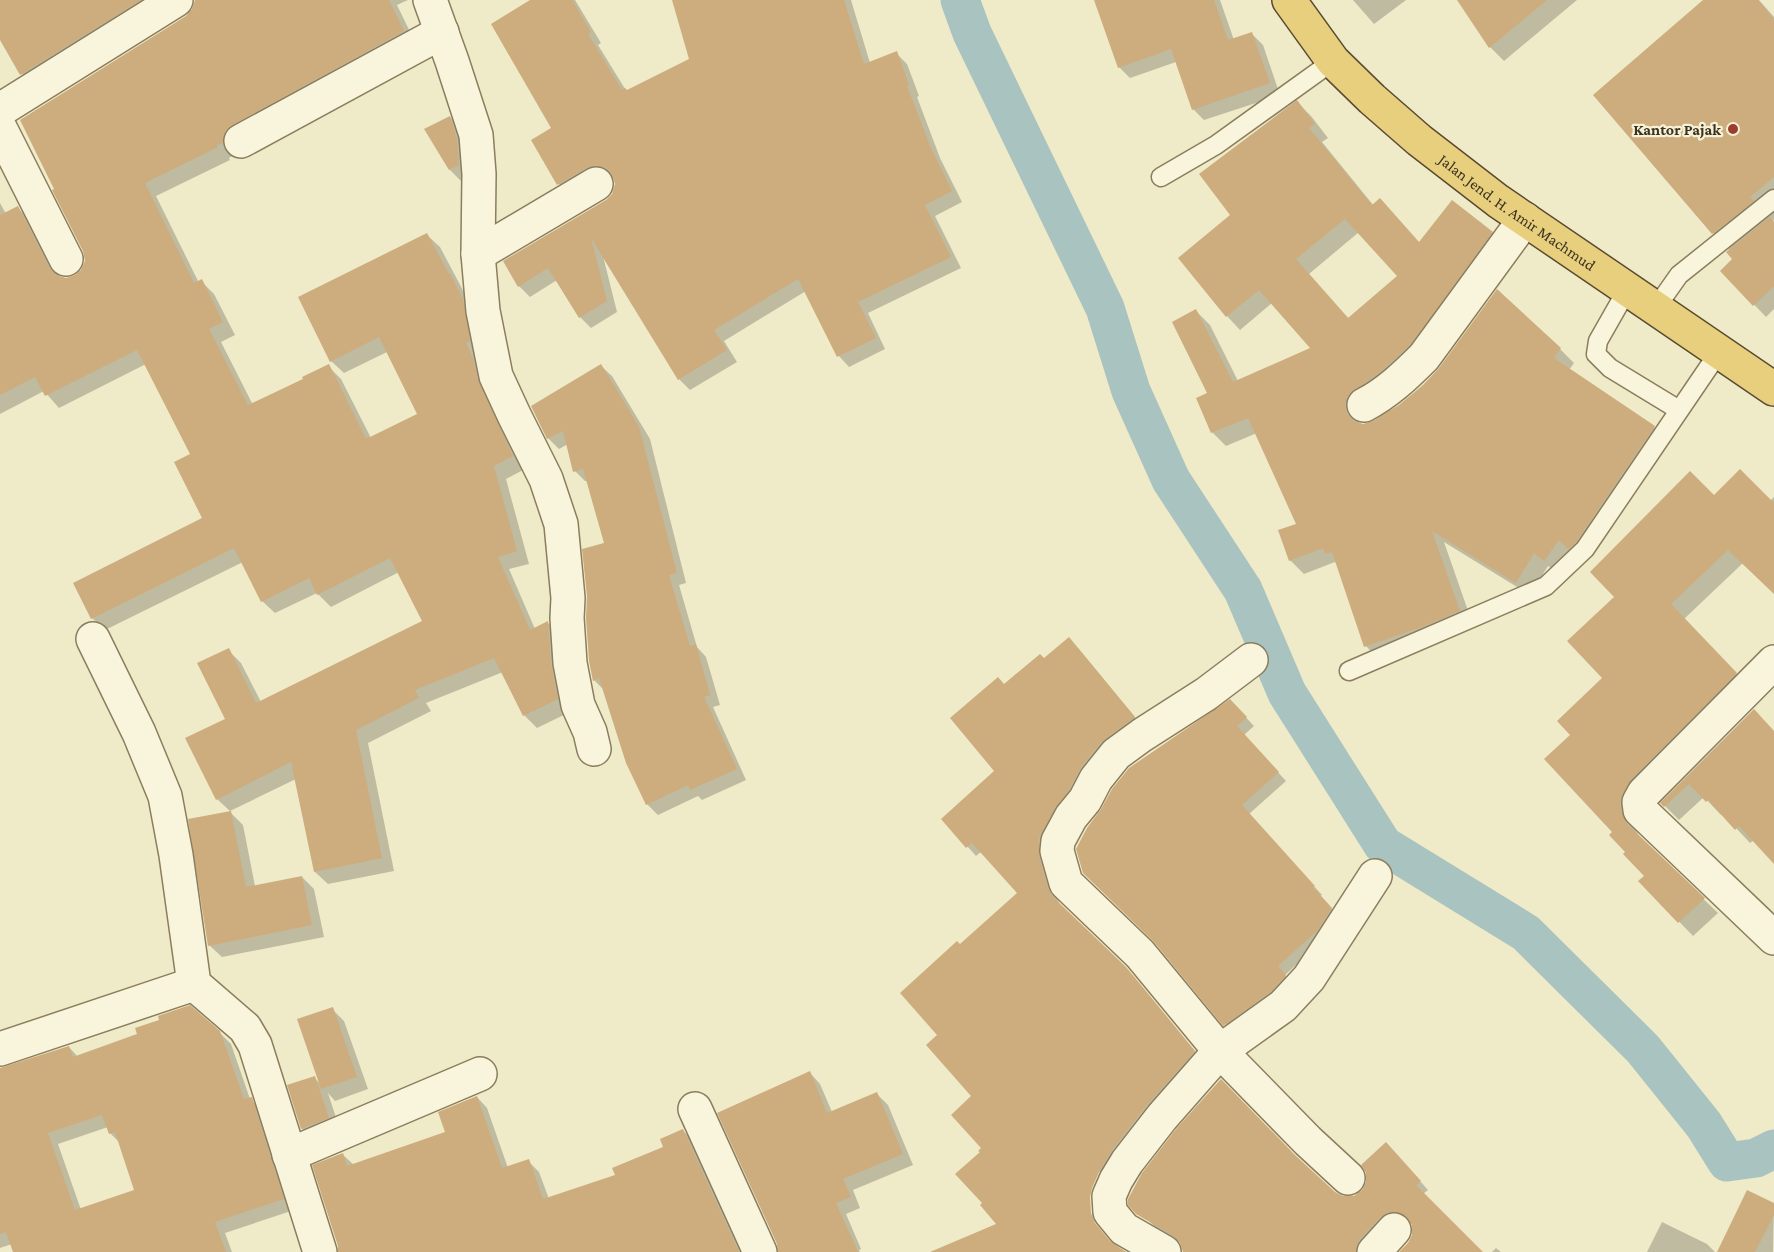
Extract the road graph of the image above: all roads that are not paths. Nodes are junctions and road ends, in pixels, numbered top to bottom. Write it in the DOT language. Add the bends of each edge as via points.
graph roads {
  1 [pos="176,0"];
  2 [pos="430,0"];
  3 [pos="1289,0"];
  4 [pos="442,32"];
  5 [pos="1333,61"];
  6 [pos="0,110"];
  7 [pos="0,128"];
  8 [pos="241,141"];
  9 [pos="1161,177"];
  10 [pos="596,184"];
  11 [pos="1774,199"];
  12 [pos="1525,219"];
  13 [pos="478,254"];
  14 [pos="66,259"];
  15 [pos="1627,290"];
  16 [pos="1655,309"];
  17 [pos="1719,352"];
  18 [pos="1774,389"];
  19 [pos="1364,405"];
  20 [pos="1679,410"];
  21 [pos="93,639"];
  22 [pos="1251,660"];
  23 [pos="1774,662"];
  24 [pos="1348,671"];
  25 [pos="594,749"];
  26 [pos="1376,876"];
  27 [pos="1774,938"];
  28 [pos="194,984"];
  29 [pos="0,1049"];
  30 [pos="1220,1051"];
  31 [pos="480,1074"];
  32 [pos="695,1109"];
  33 [pos="289,1155"];
  34 [pos="1348,1178"];
  35 [pos="320,1252"];
  36 [pos="760,1252"];
  37 [pos="1164,1252"];
  1 -- 6 [label="street"];
  2 -- 4 [label="street"];
  3 -- 5 [label="highway, Jalan Jend. H. Amir Machmud"];
  4 -- 8 [label="street"];
  4 -- 13 [label="street" via="476,135"];
  5 -- 9 [label="lane" via="1216,145"];
  5 -- 12 [label="highway, Jalan Jend. H. Amir Machmud" via="1419,140"];
  7 -- 14 [label="street"];
  10 -- 13 [label="street"];
  11 -- 16 [label="lane" via="1679,275"];
  12 -- 15 [label="highway, Jalan Jend. H. Amir Machmud"];
  12 -- 19 [label="street" via="1424,357 1381,396"];
  13 -- 25 [label="street" via="483,311 496,376 546,479 561,524 570,663 578,705"];
  15 -- 16 [label="highway, Jalan Jend. H. Amir Machmud"];
  15 -- 20 [label="lane" via="1598,341 1596,354 1610,368"];
  16 -- 17 [label="highway, Jalan Jend. H. Amir Machmud"];
  17 -- 18 [label="highway, Jalan Jend. H. Amir Machmud"];
  17 -- 20 [label="lane"];
  20 -- 24 [label="lane" via="1585,549 1546,586"];
  21 -- 28 [label="street" via="165,796"];
  22 -- 30 [label="street" via="1116,754 1071,817 1057,851 1066,883 1140,954"];
  23 -- 27 [label="street" via="1639,802 1640,810"];
  26 -- 30 [label="street" via="1309,978 1283,1006"];
  28 -- 29 [label="street"];
  28 -- 33 [label="street" via="245,1028 255,1045"];
  30 -- 34 [label="street"];
  30 -- 37 [label="street" via="1150,1132 1108,1196 1110,1212 1124,1229"];
  31 -- 33 [label="street"];
  32 -- 36 [label="street"];
  33 -- 35 [label="street"];
}
